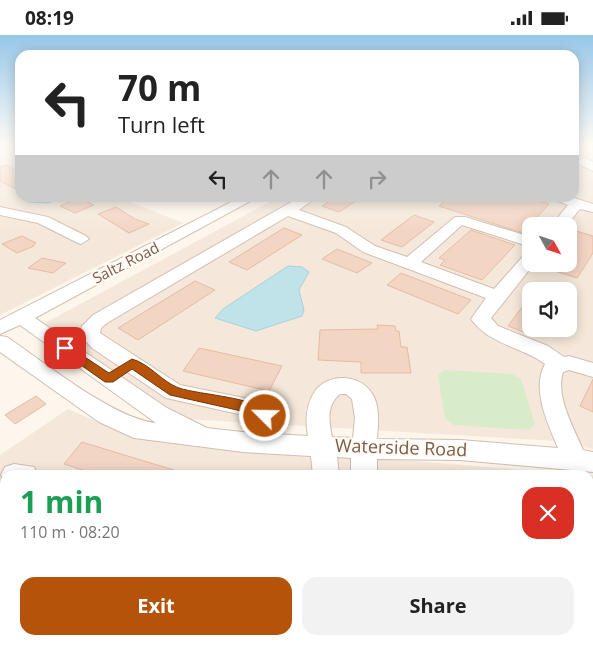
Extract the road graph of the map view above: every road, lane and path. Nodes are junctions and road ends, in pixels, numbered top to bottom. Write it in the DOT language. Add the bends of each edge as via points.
graph roads {
  1 [pos="242,202"];
  2 [pos="302,202"];
  3 [pos="570,202"];
  4 [pos="577,204"];
  5 [pos="593,208"];
  6 [pos="0,211"];
  7 [pos="288,211"];
  8 [pos="566,217"];
  9 [pos="81,239"];
  10 [pos="522,239"];
  11 [pos="409,264"];
  12 [pos="522,267"];
  13 [pos="497,296"];
  14 [pos="21,317"];
  15 [pos="0,328"];
  16 [pos="0,342"];
  17 [pos="132,363"];
  18 [pos="559,364"];
  19 [pos="593,370"];
  20 [pos="109,379"];
  21 [pos="80,398"];
  22 [pos="210,439"];
  23 [pos="260,443"];
  24 [pos="322,445"];
  25 [pos="364,449"];
  26 [pos="584,460"];
  27 [pos="325,470"];
  28 [pos="364,470"];
  1 -- 14 [label="street, Saltz Road"];
  2 -- 7 [label="street"];
  3 -- 4 [label="street"];
  4 -- 5 [label="street"];
  4 -- 8 [label="street"];
  6 -- 9 [label="street" via="43,220"];
  7 -- 11 [label="street" via="334,227 369,249"];
  7 -- 17 [label="street" via="92,326 90,335"];
  10 -- 11 [label="street" via="460,220"];
  11 -- 13 [label="street"];
  12 -- 13 [label="street"];
  13 -- 18 [label="street" via="483,313 481,319 484,324 498,334 541,351"];
  14 -- 15 [label="street, Saltz Road"];
  14 -- 20 [label="street, Waterside Road"];
  16 -- 21 [label="street, Waterside Road"];
  17 -- 20 [label="street"];
  17 -- 23 [label="street" via="174,392 249,408 265,416"];
  18 -- 19 [label="street" via="569,363"];
  18 -- 26 [label="street" via="551,371 549,383"];
  20 -- 21 [label="street"];
  20 -- 22 [label="street, Waterside Road" via="159,414"];
  21 -- 22 [label="street, Waterside Road" via="106,416 143,431"];
  22 -- 23 [label="street, Waterside Road"];
  23 -- 24 [label="street, Waterside Road"];
  24 -- 25 [label="street, Waterside Road"];
  24 -- 25 [label="street" via="317,422 320,402 329,389 340,386 354,389 365,400"];
  24 -- 27 [label="street"];
  25 -- 26 [label="street, Waterside Road" via="460,450"];
  25 -- 28 [label="street"];
}
